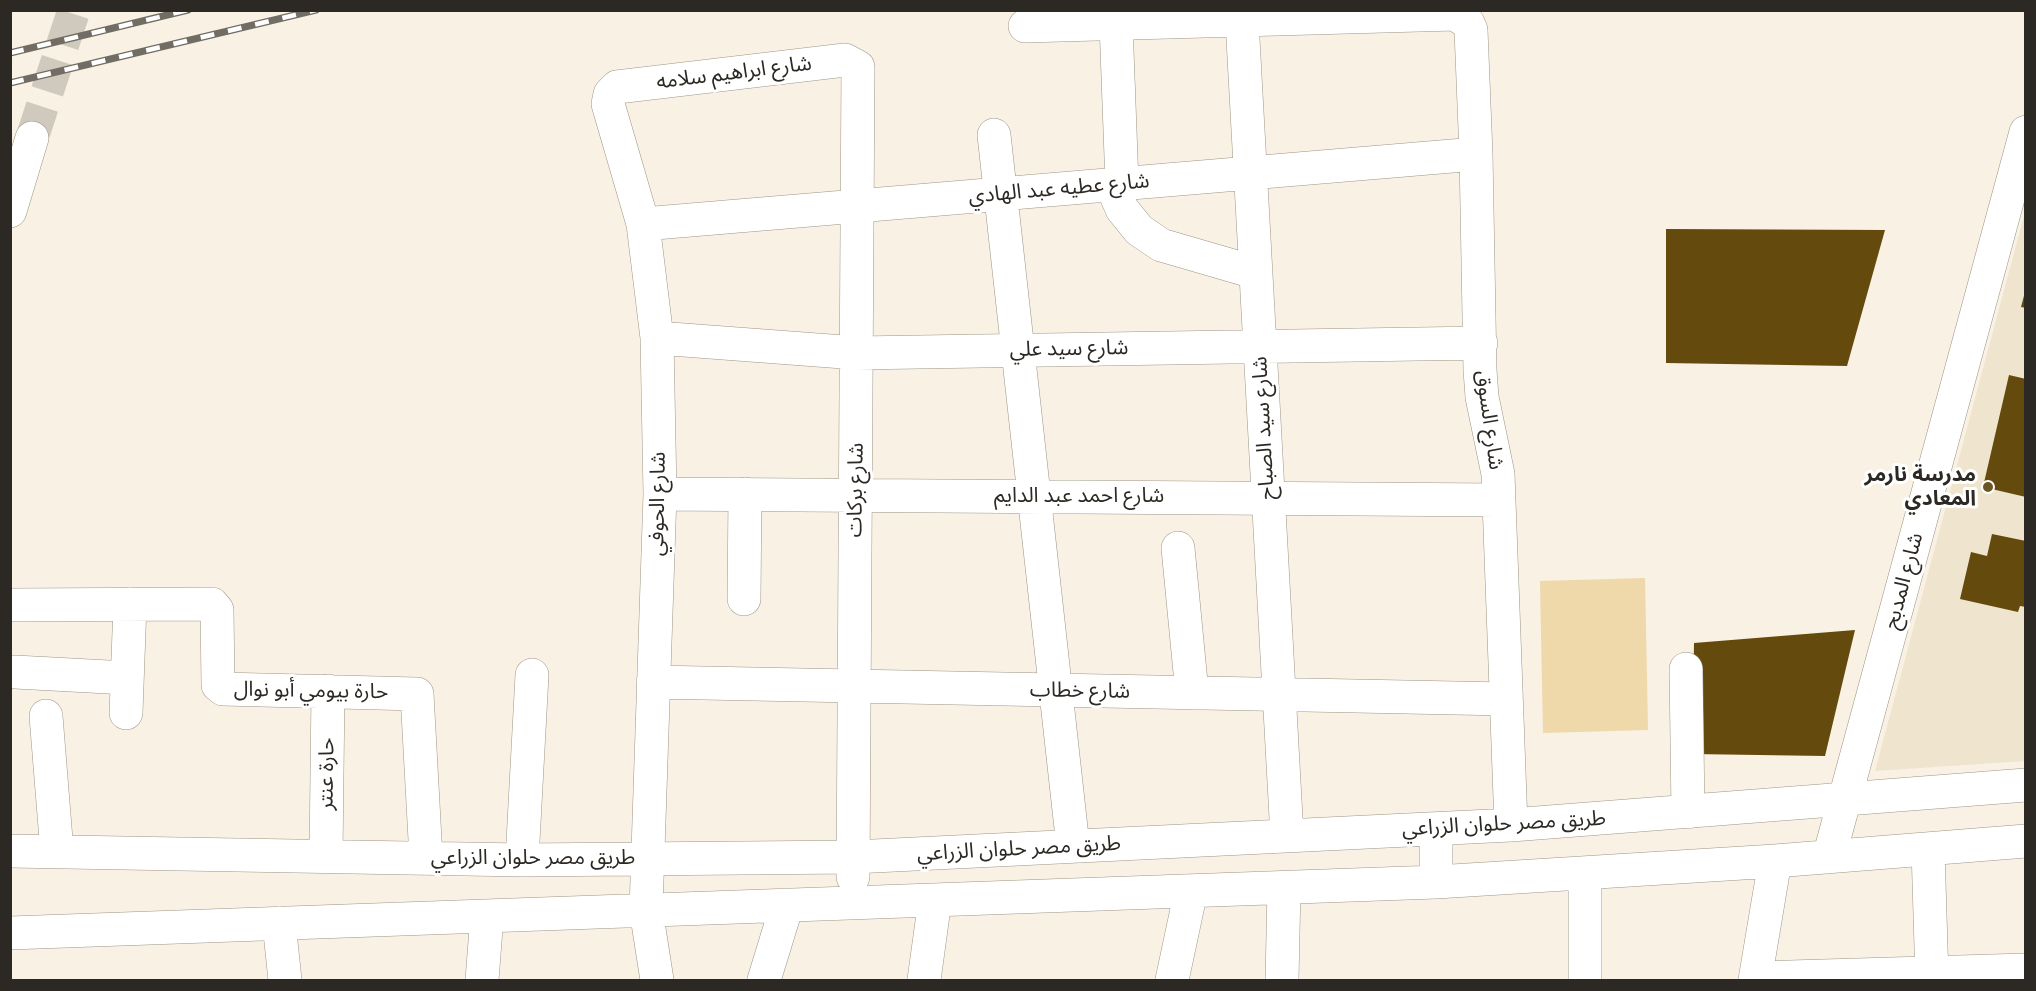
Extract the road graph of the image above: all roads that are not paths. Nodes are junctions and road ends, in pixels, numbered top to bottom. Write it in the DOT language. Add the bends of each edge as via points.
graph roads {
  1 [pos="1242,21"];
  2 [pos="1116,23"];
  3 [pos="1025,26"];
  4 [pos="859,77"];
  5 [pos="608,104"];
  6 [pos="2025,132"];
  7 [pos="994,135"];
  8 [pos="32,138"];
  9 [pos="1476,154"];
  10 [pos="1251,173"];
  11 [pos="1116,184"];
  12 [pos="1001,194"];
  13 [pos="858,206"];
  14 [pos="10,211"];
  15 [pos="643,224"];
  16 [pos="1254,272"];
  17 [pos="657,338"];
  18 [pos="1481,343"];
  19 [pos="1260,346"];
  20 [pos="1018,350"];
  21 [pos="857,353"];
  22 [pos="660,494"];
  23 [pos="745,494"];
  24 [pos="856,495"];
  25 [pos="1034,495"];
  26 [pos="1268,496"];
  27 [pos="1498,500"];
  28 [pos="1178,549"];
  29 [pos="744,599"];
  30 [pos="130,604"];
  31 [pos="10,605"];
  32 [pos="1686,669"];
  33 [pos="15,672"];
  34 [pos="532,675"];
  35 [pos="128,678"];
  36 [pos="653,682"];
  37 [pos="854,686"];
  38 [pos="1056,690"];
  39 [pos="328,691"];
  40 [pos="1192,693"];
  41 [pos="1279,694"];
  42 [pos="1506,699"];
  43 [pos="126,713"];
  44 [pos="46,716"];
  45 [pos="2025,785"];
  46 [pos="1845,799"];
  47 [pos="1688,812"];
  48 [pos="1511,825"];
  49 [pos="1436,829"];
  50 [pos="1287,836"];
  51 [pos="2025,841"];
  52 [pos="1073,846"];
  53 [pos="1928,849"];
  54 [pos="10,851"];
  55 [pos="57,852"];
  56 [pos="326,856"];
  57 [pos="853,857"];
  58 [pos="1829,857"];
  59 [pos="426,858"];
  60 [pos="648,858"];
  61 [pos="522,860"];
  62 [pos="1775,861"];
  63 [pos="1585,873"];
  64 [pos="1436,882"];
  65 [pos="1284,888"];
  66 [pos="1191,891"];
  67 [pos="935,900"];
  68 [pos="853,903"];
  69 [pos="787,905"];
  70 [pos="646,910"];
  71 [pos="487,916"];
  72 [pos="279,924"];
  73 [pos="10,933"];
  74 [pos="2025,970"];
  75 [pos="1932,978"];
  76 [pos="1755,979"];
  77 [pos="285,981"];
  78 [pos="482,981"];
  79 [pos="657,981"];
  80 [pos="764,981"];
  81 [pos="924,981"];
  82 [pos="1172,981"];
  83 [pos="1282,981"];
  84 [pos="1585,981"];
  1 -- 2 [label="street"];
  1 -- 9 [label="street, شارع السوق" via="1455,14 1462,17 1471,30"];
  1 -- 10 [label="street, شارع سيد الصباح"];
  2 -- 3 [label="street"];
  2 -- 11 [label="street"];
  4 -- 5 [label="street, شارع ابراهيم سلامه" via="858,67 845,60 617,87 609,94"];
  4 -- 13 [label="street, شارع بركات"];
  5 -- 15 [label="street, شارع الحوفي"];
  6 -- 46 [label="street, شارع المدبح"];
  7 -- 12 [label="street"];
  8 -- 14 [label="street"];
  9 -- 10 [label="street, شارع عطيه عبد الهادي"];
  9 -- 18 [label="street, شارع السوق"];
  10 -- 11 [label="street, شارع عطيه عبد الهادي"];
  10 -- 16 [label="street, شارع سيد الصباح"];
  11 -- 12 [label="street, شارع عطيه عبد الهادي"];
  11 -- 16 [label="street" via="1122,209 1133,223 1161,244"];
  12 -- 13 [label="street, شارع عطيه عبد الهادي"];
  12 -- 20 [label="street"];
  13 -- 15 [label="street, شارع عطيه عبد الهادي"];
  13 -- 21 [label="street, شارع بركات"];
  15 -- 17 [label="street, شارع الحوفي"];
  16 -- 19 [label="street, شارع سيد الصباح"];
  17 -- 21 [label="street, شارع سيد علي"];
  17 -- 22 [label="street, شارع الحوفي"];
  18 -- 19 [label="street, شارع سيد علي"];
  18 -- 27 [label="street, شارع السوق" via="1482,397 1494,448"];
  19 -- 20 [label="street, شارع سيد علي"];
  19 -- 26 [label="street, شارع سيد الصباح"];
  20 -- 21 [label="street, شارع سيد علي"];
  20 -- 25 [label="street"];
  21 -- 24 [label="street, شارع بركات"];
  22 -- 23 [label="street, شارع احمد عبد الدايم"];
  22 -- 36 [label="street, شارع الحوفي"];
  23 -- 24 [label="street, شارع احمد عبد الدايم"];
  23 -- 29 [label="street"];
  24 -- 25 [label="street, شارع احمد عبد الدايم"];
  24 -- 37 [label="street, شارع بركات"];
  25 -- 26 [label="street, شارع احمد عبد الدايم"];
  25 -- 38 [label="street"];
  26 -- 27 [label="street, شارع احمد عبد الدايم"];
  26 -- 41 [label="street, شارع سيد الصباح"];
  27 -- 42 [label="street, شارع السوق"];
  28 -- 40 [label="street"];
  30 -- 31 [label="street, حارة بيومي أبو نوال"];
  30 -- 35 [label="street"];
  30 -- 39 [label="street, حارة بيومي أبو نوال" via="215,605 218,685 222,689"];
  32 -- 47 [label="street"];
  33 -- 35 [label="street"];
  34 -- 61 [label="street"];
  35 -- 43 [label="street"];
  36 -- 37 [label="street, شارع خطاب"];
  36 -- 60 [label="street, شارع الحوفي"];
  37 -- 38 [label="street, شارع خطاب"];
  37 -- 57 [label="street, شارع بركات"];
  38 -- 40 [label="street, شارع خطاب"];
  38 -- 52 [label="street"];
  39 -- 56 [label="street, حارة عنتر"];
  39 -- 59 [label="street, حارة بيومي أبو نوال" via="411,692 419,697"];
  40 -- 41 [label="street, شارع خطاب"];
  41 -- 42 [label="street, شارع خطاب"];
  41 -- 50 [label="street, شارع سيد الصباح"];
  42 -- 48 [label="street, شارع السوق"];
  44 -- 55 [label="street"];
  45 -- 46 [label="street, طريق مصر حلوان الزراعي"];
  46 -- 47 [label="street, طريق مصر حلوان الزراعي"];
  46 -- 58 [label="street, شارع المدبح"];
  47 -- 48 [label="street, طريق مصر حلوان الزراعي"];
  48 -- 49 [label="street, طريق مصر حلوان الزراعي"];
  49 -- 50 [label="street, طريق مصر حلوان الزراعي"];
  49 -- 64 [label="street"];
  50 -- 52 [label="street, طريق مصر حلوان الزراعي"];
  51 -- 53 [label="street"];
  52 -- 57 [label="street, طريق مصر حلوان الزراعي"];
  53 -- 58 [label="street"];
  53 -- 75 [label="street"];
  54 -- 55 [label="street, طريق مصر حلوان الزراعي"];
  55 -- 56 [label="street, طريق مصر حلوان الزراعي"];
  56 -- 59 [label="street, طريق مصر حلوان الزراعي"];
  57 -- 60 [label="street, طريق مصر حلوان الزراعي"];
  57 -- 68 [label="street, شارع بركات"];
  58 -- 62 [label="street"];
  59 -- 61 [label="street, طريق مصر حلوان الزراعي"];
  60 -- 61 [label="street, طريق مصر حلوان الزراعي"];
  60 -- 70 [label="street, شارع الحوفي"];
  62 -- 63 [label="street"];
  62 -- 76 [label="street"];
  63 -- 64 [label="street"];
  63 -- 84 [label="street"];
  64 -- 65 [label="street"];
  65 -- 66 [label="street"];
  65 -- 83 [label="street"];
  66 -- 67 [label="street"];
  66 -- 82 [label="street"];
  67 -- 68 [label="street"];
  67 -- 81 [label="street"];
  68 -- 69 [label="street"];
  69 -- 70 [label="street"];
  69 -- 80 [label="street"];
  70 -- 71 [label="street"];
  70 -- 79 [label="street, شارع الحوفي"];
  71 -- 72 [label="street"];
  71 -- 78 [label="street"];
  72 -- 73 [label="street"];
  72 -- 77 [label="street"];
  74 -- 75 [label="street"];
  75 -- 76 [label="street"];
}
